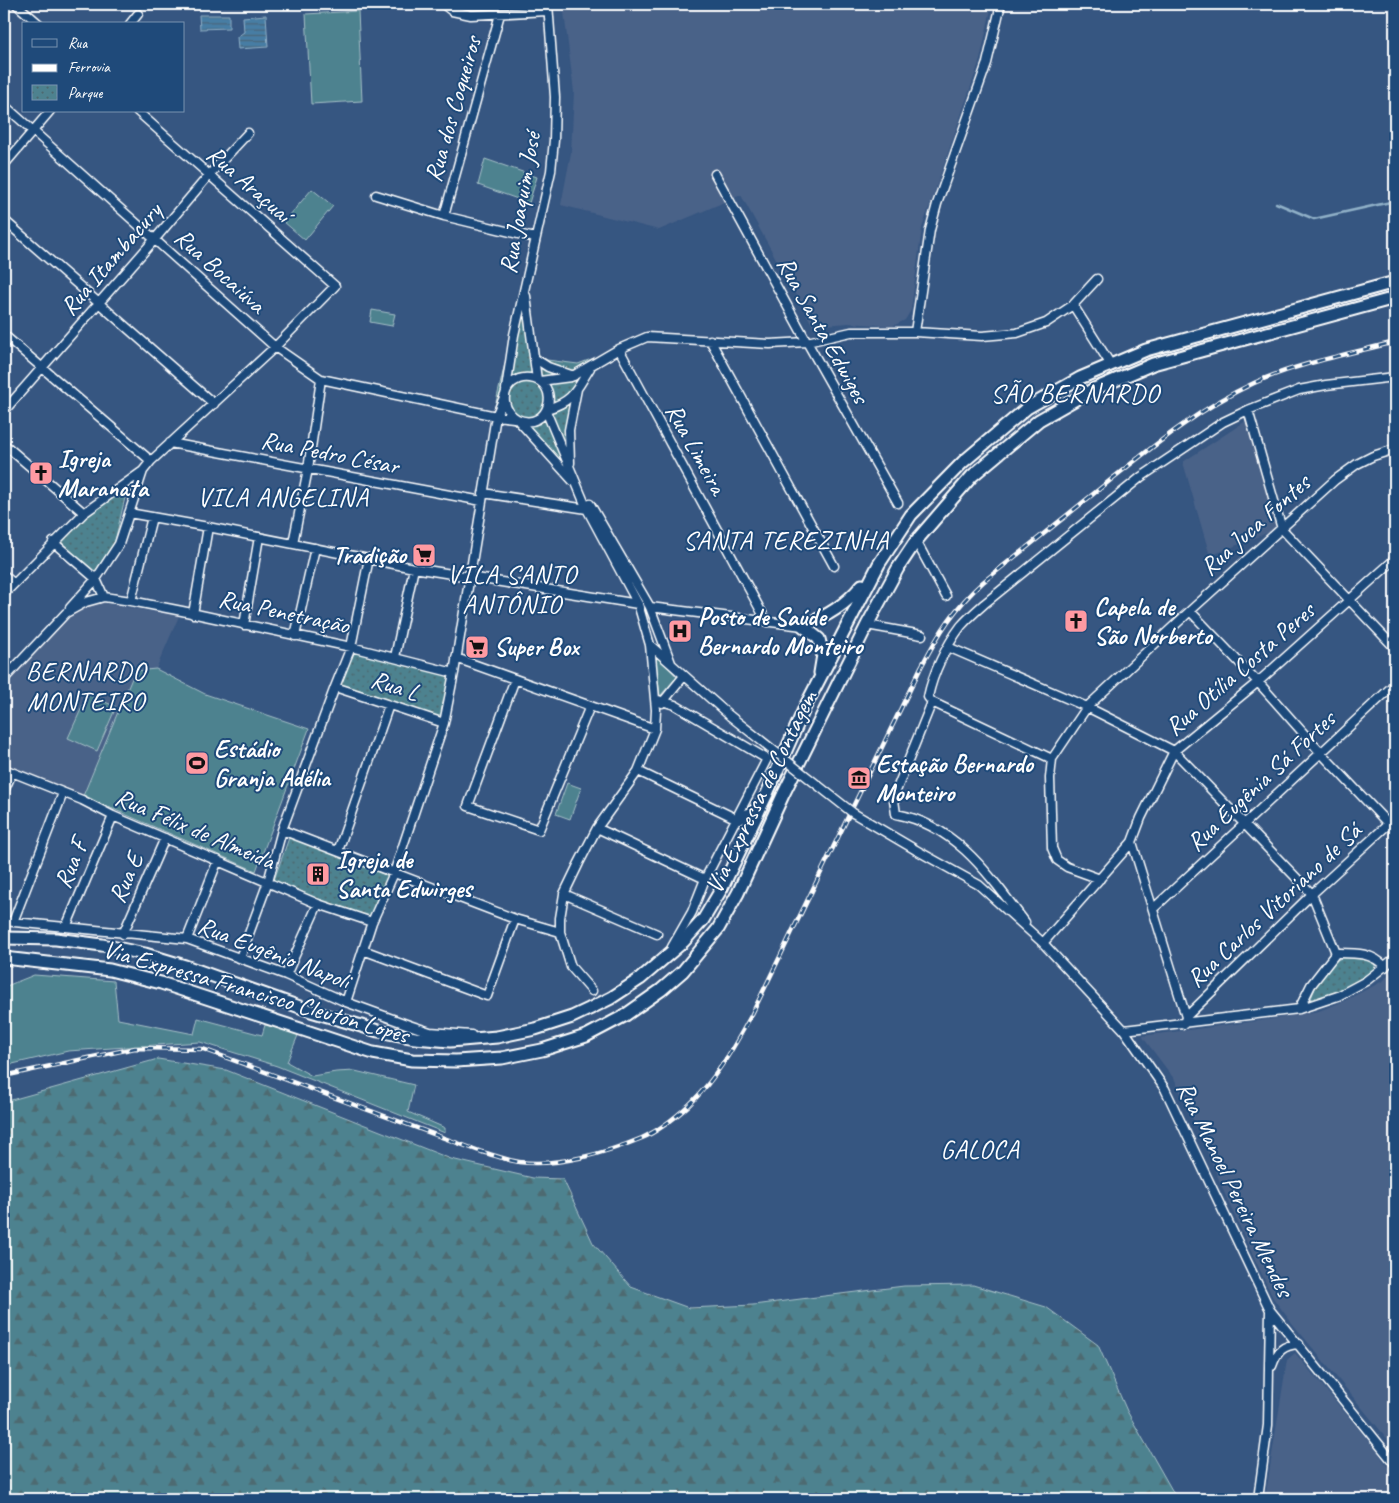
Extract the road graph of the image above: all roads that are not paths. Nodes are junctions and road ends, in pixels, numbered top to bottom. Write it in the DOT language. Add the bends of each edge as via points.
graph roads {
  1 [pos="16,4"];
  2 [pos="443,4"];
  3 [pos="1001,4"];
  4 [pos="451,7"];
  5 [pos="548,7"];
  6 [pos="138,14"];
  7 [pos="500,14"];
  8 [pos="37,22"];
  9 [pos="132,22"];
  10 [pos="4,105"];
  11 [pos="49,112"];
  12 [pos="138,112"];
  13 [pos="33,130"];
  14 [pos="248,133"];
  15 [pos="4,165"];
  16 [pos="715,174"];
  17 [pos="209,175"];
  18 [pos="376,195"];
  19 [pos="444,216"];
  20 [pos="4,220"];
  21 [pos="535,238"];
  22 [pos="155,239"];
  23 [pos="1097,279"];
  24 [pos="1395,282"];
  25 [pos="525,289"];
  26 [pos="1395,298"];
  27 [pos="98,304"];
  28 [pos="1073,305"];
  29 [pos="915,332"];
  30 [pos="4,334"];
  31 [pos="710,340"];
  32 [pos="807,342"];
  33 [pos="275,347"];
  34 [pos="619,349"];
  35 [pos="534,358"];
  36 [pos="1111,365"];
  37 [pos="591,366"];
  38 [pos="41,368"];
  39 [pos="574,376"];
  40 [pos="1395,377"];
  41 [pos="322,380"];
  42 [pos="538,381"];
  43 [pos="577,389"];
  44 [pos="506,393"];
  45 [pos="214,404"];
  46 [pos="547,410"];
  47 [pos="1248,410"];
  48 [pos="4,411"];
  49 [pos="496,416"];
  50 [pos="515,419"];
  51 [pos="170,443"];
  52 [pos="4,444"];
  53 [pos="1395,450"];
  54 [pos="151,461"];
  55 [pos="570,468"];
  56 [pos="308,469"];
  57 [pos="143,471"];
  58 [pos="575,483"];
  59 [pos="483,497"];
  60 [pos="898,503"];
  61 [pos="589,508"];
  62 [pos="84,513"];
  63 [pos="129,513"];
  64 [pos="152,517"];
  65 [pos="208,526"];
  66 [pos="1282,528"];
  67 [pos="258,537"];
  68 [pos="916,541"];
  69 [pos="53,542"];
  70 [pos="293,543"];
  71 [pos="315,548"];
  72 [pos="369,558"];
  73 [pos="1395,559"];
  74 [pos="879,564"];
  75 [pos="834,566"];
  76 [pos="414,568"];
  77 [pos="4,575"];
  78 [pos="470,576"];
  79 [pos="96,579"];
  80 [pos="13,583"];
  81 [pos="4,594"];
  82 [pos="946,596"];
  83 [pos="104,598"];
  84 [pos="1350,600"];
  85 [pos="131,601"];
  86 [pos="638,604"];
  87 [pos="650,608"];
  88 [pos="1190,611"];
  89 [pos="66,613"];
  90 [pos="193,614"];
  91 [pos="767,622"];
  92 [pos="244,625"];
  93 [pos="867,625"];
  94 [pos="802,626"];
  95 [pos="922,635"];
  96 [pos="296,636"];
  97 [pos="650,645"];
  98 [pos="351,647"];
  99 [pos="948,647"];
  100 [pos="1395,648"];
  101 [pos="395,658"];
  102 [pos="456,658"];
  103 [pos="671,663"];
  104 [pos="454,673"];
  105 [pos="684,676"];
  106 [pos="4,679"];
  107 [pos="515,679"];
  108 [pos="1258,682"];
  109 [pos="1395,684"];
  110 [pos="817,686"];
  111 [pos="335,687"];
  112 [pos="655,700"];
  113 [pos="664,701"];
  114 [pos="932,702"];
  115 [pos="389,705"];
  116 [pos="590,706"];
  117 [pos="1087,707"];
  118 [pos="656,710"];
  119 [pos="444,723"];
  120 [pos="655,729"];
  121 [pos="1174,751"];
  122 [pos="1321,753"];
  123 [pos="1052,760"];
  124 [pos="8,771"];
  125 [pos="638,771"];
  126 [pos="4,791"];
  127 [pos="63,793"];
  128 [pos="766,796"];
  129 [pos="113,816"];
  130 [pos="737,818"];
  131 [pos="1392,821"];
  132 [pos="1245,824"];
  133 [pos="597,828"];
  134 [pos="282,830"];
  135 [pos="1395,831"];
  136 [pos="165,838"];
  137 [pos="1132,842"];
  138 [pos="338,851"];
  139 [pos="218,860"];
  140 [pos="394,873"];
  141 [pos="705,879"];
  142 [pos="1100,879"];
  143 [pos="268,882"];
  144 [pos="564,894"];
  145 [pos="1312,894"];
  146 [pos="318,904"];
  147 [pos="1154,908"];
  148 [pos="515,919"];
  149 [pos="4,921"];
  150 [pos="14,922"];
  151 [pos="372,922"];
  152 [pos="66,927"];
  153 [pos="560,932"];
  154 [pos="123,934"];
  155 [pos="657,934"];
  156 [pos="1035,935"];
  157 [pos="4,938"];
  158 [pos="187,939"];
  159 [pos="1043,943"];
  160 [pos="363,950"];
  161 [pos="1336,953"];
  162 [pos="4,958"];
  163 [pos="240,958"];
  164 [pos="1395,958"];
  165 [pos="664,960"];
  166 [pos="1385,967"];
  167 [pos="683,971"];
  168 [pos="286,975"];
  169 [pos="592,992"];
  170 [pos="346,1002"];
  171 [pos="1299,1009"];
  172 [pos="1185,1020"];
  173 [pos="1124,1030"];
  174 [pos="496,1037"];
  175 [pos="1270,1310"];
  176 [pos="1298,1344"];
  177 [pos="1270,1375"];
  178 [pos="1395,1464"];
  179 [pos="1258,1499"];
  1 -- 8 [label="street"];
  2 -- 4 [label="street"];
  3 -- 29 [label="street" via="987,63 936,204"];
  4 -- 7 [label="street" via="471,15"];
  5 -- 7 [label="street"];
  5 -- 21 [label="street, Rua Joaquim José" via="555,97 554,140 551,171"];
  6 -- 9 [label="street"];
  7 -- 19 [label="street, Rua dos Coqueiros"];
  10 -- 13 [label="street, Rua Bocaiúva"];
  11 -- 13 [label="street"];
  12 -- 17 [label="street, Rua Araçuaí"];
  13 -- 15 [label="street"];
  13 -- 22 [label="street, Rua Bocaiúva"];
  14 -- 17 [label="street, Rua Itambacury"];
  16 -- 32 [label="street, Rua Santa Edwiges"];
  17 -- 22 [label="street, Rua Itambacury"];
  17 -- 33 [label="street, Rua Araçuaí" via="335,286"];
  18 -- 19 [label="street"];
  19 -- 21 [label="street"];
  20 -- 27 [label="street"];
  21 -- 25 [label="street, Rua Joaquim José"];
  22 -- 27 [label="street, Rua Itambacury"];
  22 -- 33 [label="street, Rua Bocaiúva"];
  23 -- 28 [label="street"];
  24 -- 36 [label="highway" via="1146,350"];
  25 -- 35 [label="street, Rua Joaquim José"];
  25 -- 44 [label="street, Rua Joaquim José" via="514,335"];
  26 -- 68 [label="highway" via="1153,364 1092,390 1039,420 972,476"];
  27 -- 38 [label="street, Rua Itambacury"];
  27 -- 45 [label="street"];
  28 -- 29 [label="street" via="1046,323 1017,333 982,336"];
  28 -- 36 [label="street"];
  29 -- 32 [label="street" via="851,332"];
  30 -- 38 [label="street"];
  31 -- 32 [label="street" via="770,344"];
  31 -- 34 [label="street" via="647,337"];
  31 -- 75 [label="street"];
  32 -- 60 [label="street, Rua Santa Edwiges"];
  33 -- 41 [label="street, Rua Bocaiúva"];
  33 -- 45 [label="street"];
  34 -- 37 [label="street"];
  34 -- 91 [label="street, Rua Limeira"];
  35 -- 39 [label="street"];
  35 -- 42 [label="street, Rua Joaquim José"];
  36 -- 74 [label="highway" via="1080,378 1027,408 963,462 911,515"];
  37 -- 39 [label="street"];
  37 -- 43 [label="street"];
  38 -- 48 [label="street, Rua Itambacury"];
  38 -- 54 [label="street"];
  39 -- 42 [label="street"];
  40 -- 47 [label="street" via="1299,390"];
  41 -- 49 [label="street"];
  41 -- 56 [label="street"];
  42 -- 44 [label="street" via="519,379"];
  42 -- 46 [label="street" via="548,394"];
  43 -- 46 [label="street" via="567,401"];
  43 -- 55 [label="street" via="569,430"];
  44 -- 49 [label="street"];
  44 -- 50 [label="street" via="506,408"];
  45 -- 51 [label="street"];
  46 -- 50 [label="street" via="533,421"];
  46 -- 55 [label="street"];
  47 -- 66 [label="street"];
  47 -- 99 [label="street" via="1223,422 1141,477 984,604 962,626"];
  49 -- 50 [label="street"];
  49 -- 59 [label="street"];
  50 -- 58 [label="street"];
  51 -- 54 [label="street"];
  51 -- 56 [label="street, Rua Pedro César"];
  52 -- 62 [label="street"];
  53 -- 66 [label="street, Rua Juca Fontes" via="1357,464"];
  54 -- 57 [label="street"];
  55 -- 58 [label="street"];
  56 -- 59 [label="street, Rua Pedro César"];
  56 -- 70 [label="street"];
  57 -- 62 [label="street"];
  57 -- 63 [label="street"];
  58 -- 61 [label="street"];
  59 -- 61 [label="street, Rua Pedro César"];
  59 -- 78 [label="street"];
  61 -- 86 [label="street"];
  61 -- 87 [label="street"];
  62 -- 69 [label="street"];
  63 -- 64 [label="street"];
  63 -- 79 [label="street" via="119,544"];
  64 -- 65 [label="street"];
  64 -- 85 [label="street"];
  65 -- 67 [label="street"];
  65 -- 90 [label="street"];
  66 -- 84 [label="street"];
  66 -- 88 [label="street, Rua Juca Fontes"];
  67 -- 70 [label="street"];
  67 -- 92 [label="street"];
  68 -- 82 [label="street"];
  68 -- 93 [label="highway"];
  69 -- 79 [label="street"];
  69 -- 80 [label="street"];
  70 -- 71 [label="street"];
  71 -- 72 [label="street"];
  71 -- 96 [label="street"];
  72 -- 76 [label="street"];
  72 -- 98 [label="street"];
  73 -- 84 [label="street, Rua Otília Costa Peres"];
  74 -- 94 [label="highway" via="844,604 825,617"];
  74 -- 110 [label="highway, Via Expressa de Contagem"];
  76 -- 78 [label="street"];
  76 -- 101 [label="street"];
  77 -- 80 [label="street"];
  78 -- 86 [label="street"];
  78 -- 102 [label="street"];
  79 -- 83 [label="street"];
  79 -- 89 [label="street"];
  80 -- 81 [label="street"];
  83 -- 85 [label="street, Rua Penetração"];
  83 -- 89 [label="street" via="86,602"];
  84 -- 100 [label="street"];
  84 -- 108 [label="street, Rua Otília Costa Peres"];
  85 -- 90 [label="street, Rua Penetração"];
  86 -- 97 [label="street"];
  87 -- 91 [label="street"];
  87 -- 103 [label="street"];
  88 -- 108 [label="street"];
  88 -- 117 [label="street, Rua Juca Fontes"];
  89 -- 106 [label="street"];
  90 -- 92 [label="street, Rua Penetração"];
  91 -- 94 [label="street"];
  92 -- 96 [label="street, Rua Penetração"];
  93 -- 95 [label="street"];
  93 -- 167 [label="highway, Via Expressa de Contagem" via="738,893 718,929"];
  94 -- 110 [label="highway" via="819,639 823,654"];
  96 -- 98 [label="street, Rua Penetração"];
  97 -- 103 [label="street, Rua Manoel Pereira Mendes"];
  97 -- 112 [label="street"];
  98 -- 101 [label="street, Rua Penetração"];
  98 -- 111 [label="street"];
  99 -- 114 [label="street" via="931,684 928,697"];
  99 -- 117 [label="street"];
  101 -- 104 [label="street, Rua Penetração"];
  102 -- 104 [label="street"];
  102 -- 107 [label="street"];
  103 -- 105 [label="street, Rua Manoel Pereira Mendes"];
  104 -- 119 [label="street"];
  105 -- 113 [label="street"];
  105 -- 156 [label="street, Rua Manoel Pereira Mendes, bridge" via="853,813 979,885"];
  107 -- 116 [label="street"];
  107 -- 116 [label="street" via="468,806 539,830"];
  108 -- 121 [label="street, Rua Otília Costa Peres"];
  108 -- 122 [label="street"];
  109 -- 122 [label="street, Rua Eugênia Sá Fortes"];
  110 -- 128 [label="highway, Via Expressa de Contagem"];
  111 -- 115 [label="street, Rua L"];
  111 -- 134 [label="street"];
  112 -- 113 [label="street"];
  112 -- 118 [label="street"];
  113 -- 118 [label="street"];
  113 -- 130 [label="street" via="767,759"];
  114 -- 123 [label="street"];
  114 -- 156 [label="street, Rua Manoel Pereira Mendes" via="896,791 896,814 913,818 962,847 997,885"];
  115 -- 119 [label="street, Rua L"];
  115 -- 138 [label="street"];
  116 -- 120 [label="street"];
  117 -- 121 [label="street"];
  117 -- 123 [label="street, Rua Juca Fontes"];
  118 -- 120 [label="street"];
  119 -- 140 [label="street"];
  120 -- 125 [label="street"];
  121 -- 132 [label="street"];
  121 -- 137 [label="street, Rua Otília Costa Peres"];
  122 -- 131 [label="street"];
  122 -- 132 [label="street, Rua Eugênia Sá Fortes"];
  123 -- 142 [label="street, Rua Juca Fontes" via="1052,848 1057,860 1067,867"];
  124 -- 126 [label="street"];
  124 -- 127 [label="street, Rua Félix de Almeida"];
  125 -- 130 [label="street"];
  125 -- 133 [label="street"];
  127 -- 129 [label="street, Rua Félix de Almeida"];
  127 -- 150 [label="street"];
  128 -- 130 [label="highway" via="753,813"];
  128 -- 165 [label="highway, Via Expressa de Contagem" via="703,920"];
  129 -- 136 [label="street, Rua Félix de Almeida"];
  129 -- 152 [label="street, Rua F"];
  130 -- 141 [label="street"];
  131 -- 135 [label="street"];
  131 -- 145 [label="street, Rua Carlos Vitoriano de Sá"];
  132 -- 145 [label="street"];
  132 -- 147 [label="street, Rua Eugênia Sá Fortes"];
  133 -- 141 [label="street"];
  133 -- 144 [label="street"];
  134 -- 138 [label="street"];
  134 -- 143 [label="street"];
  136 -- 139 [label="street, Rua Félix de Almeida"];
  136 -- 154 [label="street, Rua E"];
  137 -- 142 [label="street, Rua Otília Costa Peres"];
  137 -- 147 [label="street"];
  138 -- 140 [label="street"];
  139 -- 143 [label="street, Rua Félix de Almeida"];
  139 -- 158 [label="street"];
  140 -- 148 [label="street"];
  140 -- 151 [label="street"];
  141 -- 165 [label="street" via="692,912"];
  142 -- 159 [label="street, Rua Otília Costa Peres"];
  143 -- 146 [label="street, Rua Félix de Almeida"];
  143 -- 163 [label="street"];
  144 -- 153 [label="street"];
  144 -- 155 [label="street"];
  145 -- 161 [label="street"];
  145 -- 172 [label="street, Rua Carlos Vitoriano de Sá"];
  146 -- 151 [label="street, Rua Félix de Almeida"];
  146 -- 168 [label="street"];
  147 -- 172 [label="street"];
  148 -- 153 [label="street"];
  148 -- 160 [label="street" via="487,996"];
  149 -- 150 [label="street, Rua Eugênio Napoli"];
  150 -- 152 [label="street, Rua Eugênio Napoli"];
  151 -- 160 [label="street"];
  152 -- 154 [label="street, Rua Eugênio Napoli"];
  153 -- 169 [label="street" via="572,967"];
  154 -- 158 [label="street, Rua Eugênio Napoli"];
  156 -- 159 [label="street, Rua Manoel Pereira Mendes"];
  157 -- 174 [label="highway, Via Expressa Francisco Cleuton Lopes" via="102,945 144,954 378,1031 450,1041"];
  158 -- 163 [label="street, Rua Eugênio Napoli"];
  159 -- 173 [label="street, Rua Manoel Pereira Mendes"];
  160 -- 170 [label="street"];
  161 -- 166 [label="street" via="1367,955"];
  161 -- 171 [label="street" via="1311,985"];
  162 -- 167 [label="highway, Via Expressa Francisco Cleuton Lopes" via="110,970 162,983 373,1053 412,1060 456,1061 542,1050 586,1036 624,1016"];
  163 -- 168 [label="street, Rua Eugênio Napoli"];
  164 -- 166 [label="street"];
  165 -- 174 [label="highway, Via Expressa Francisco Cleuton Lopes" via="640,979 581,1013 536,1029"];
  166 -- 171 [label="street" via="1338,996"];
  168 -- 170 [label="street, Rua Eugênio Napoli"];
  170 -- 174 [label="street, Rua Eugênio Napoli" via="430,1032"];
  171 -- 172 [label="street"];
  172 -- 173 [label="street"];
  173 -- 175 [label="street, Rua Manoel Pereira Mendes" via="1165,1089"];
  175 -- 176 [label="street, Rua Manoel Pereira Mendes"];
  175 -- 177 [label="street"];
  176 -- 177 [label="street" via="1278,1351"];
  176 -- 178 [label="street, Rua Manoel Pereira Mendes"];
  177 -- 179 [label="street" via="1268,1424"];
}
